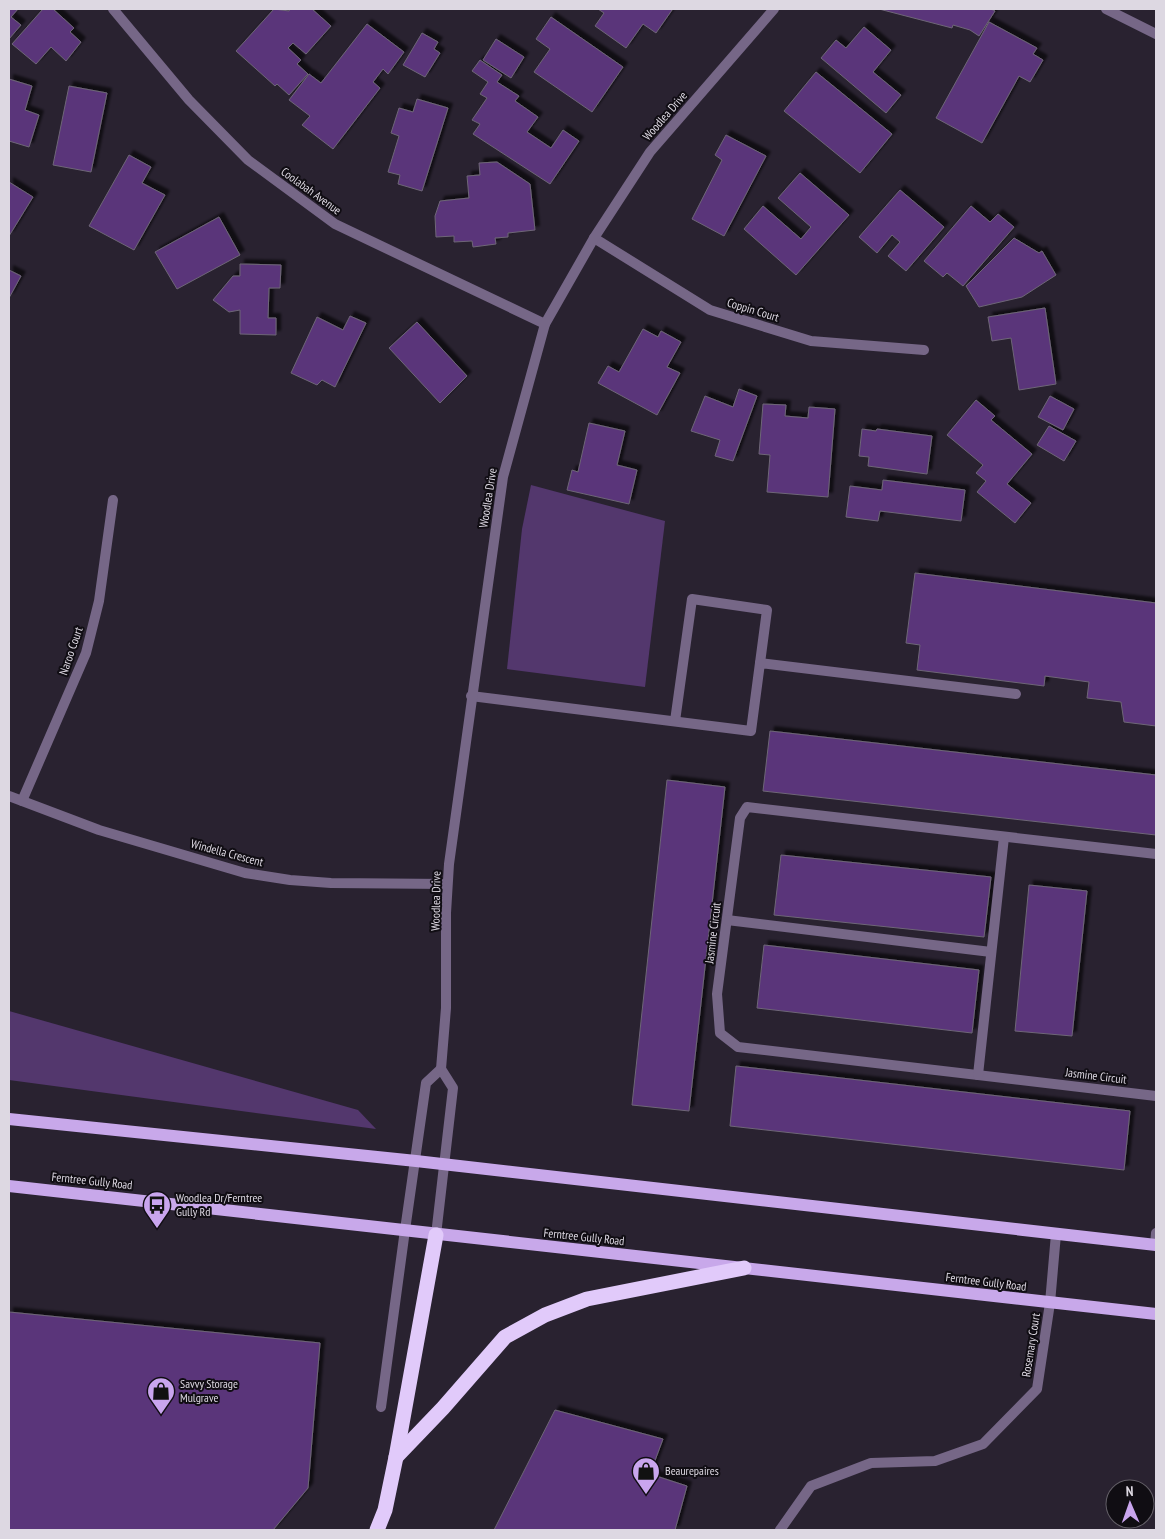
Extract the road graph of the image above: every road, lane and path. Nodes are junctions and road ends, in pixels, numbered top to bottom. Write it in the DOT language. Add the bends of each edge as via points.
graph roads {
  1 [pos="113,9"];
  2 [pos="774,9"];
  3 [pos="1106,9"];
  4 [pos="1156,34"];
  5 [pos="594,238"];
  6 [pos="545,324"];
  7 [pos="924,350"];
  8 [pos="112,500"];
  9 [pos="760,663"];
  10 [pos="1016,694"];
  11 [pos="471,696"];
  12 [pos="675,721"];
  13 [pos="9,796"];
  14 [pos="22,801"];
  15 [pos="1004,836"];
  16 [pos="1156,854"];
  17 [pos="447,884"];
  18 [pos="727,920"];
  19 [pos="991,952"];
  20 [pos="441,1069"];
  21 [pos="978,1075"];
  22 [pos="1156,1096"];
  23 [pos="9,1119"];
  24 [pos="416,1161"];
  25 [pos="444,1165"];
  26 [pos="9,1186"];
  27 [pos="406,1230"];
  28 [pos="1056,1234"];
  29 [pos="436,1235"];
  30 [pos="1156,1241"];
  31 [pos="744,1268"];
  32 [pos="1050,1303"];
  33 [pos="1156,1314"];
  34 [pos="381,1407"];
  35 [pos="396,1457"];
  36 [pos="377,1530"];
  37 [pos="780,1530"];
  1 -- 6 [label="street, Coolabah Avenue" via="189,100 248,160 335,224"];
  2 -- 5 [label="street, Woodlea Drive" via="650,152"];
  3 -- 4 [label="street"];
  5 -- 6 [label="street, Woodlea Drive"];
  5 -- 7 [label="street, Coppin Court" via="710,310 811,341"];
  6 -- 11 [label="street, Woodlea Drive" via="502,477"];
  8 -- 14 [label="street, Naroo Court" via="99,601 86,653"];
  9 -- 10 [label="street"];
  9 -- 12 [label="street" via="751,731"];
  9 -- 12 [label="street" via="768,610 692,599"];
  11 -- 12 [label="street"];
  11 -- 17 [label="street, Woodlea Drive"];
  13 -- 14 [label="street, Windella Crescent"];
  14 -- 17 [label="street, Windella Crescent" via="99,830 245,872 331,883"];
  15 -- 16 [label="street, Jasmine Circuit"];
  15 -- 18 [label="street, Jasmine Circuit" via="747,807 740,818"];
  15 -- 19 [label="street"];
  17 -- 20 [label="street, Woodlea Drive" via="446,1008"];
  18 -- 19 [label="street"];
  18 -- 21 [label="street, Jasmine Circuit" via="718,994 720,1033 738,1047"];
  19 -- 21 [label="street"];
  20 -- 24 [label="street" via="426,1083"];
  20 -- 25 [label="street" via="453,1088"];
  21 -- 22 [label="street, Jasmine Circuit"];
  23 -- 24 [label="main road"];
  24 -- 25 [label="main road"];
  24 -- 27 [label="street"];
  25 -- 28 [label="main road"];
  25 -- 29 [label="street"];
  26 -- 27 [label="main road, Ferntree Gully Road"];
  27 -- 29 [label="main road, Ferntree Gully Road"];
  27 -- 34 [label="street"];
  28 -- 30 [label="main road"];
  28 -- 32 [label="street, Rosemary Court"];
  29 -- 31 [label="main road, Ferntree Gully Road"];
  29 -- 35 [label="highway"];
  31 -- 32 [label="main road, Ferntree Gully Road"];
  31 -- 35 [label="highway" via="587,1299 545,1315 505,1337"];
  32 -- 33 [label="main road, Ferntree Gully Road"];
  32 -- 37 [label="street, Rosemary Court" via="1037,1389 983,1444 935,1461 871,1463 811,1486"];
  35 -- 36 [label="highway" via="385,1510"];
}
